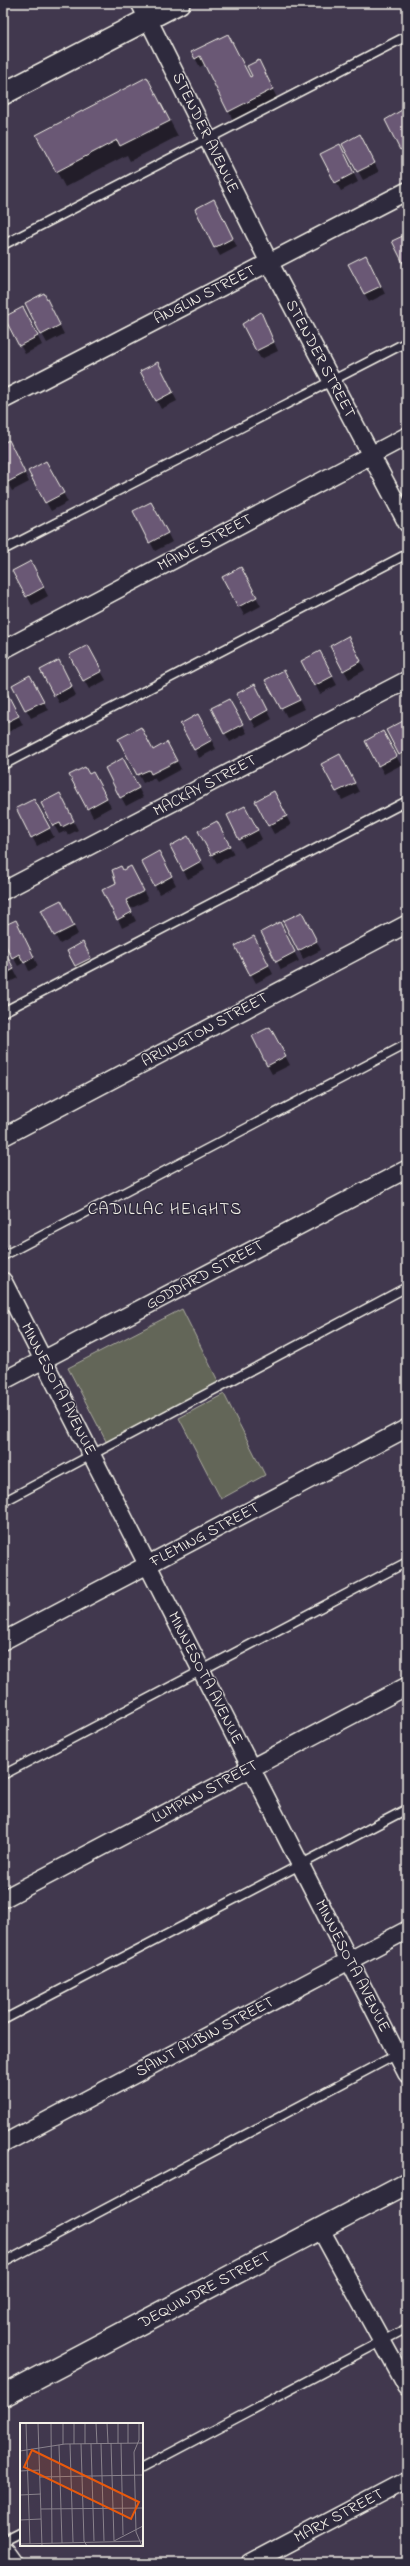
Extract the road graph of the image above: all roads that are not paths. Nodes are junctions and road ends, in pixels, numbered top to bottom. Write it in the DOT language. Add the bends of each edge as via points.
graph roads {
  1 [pos="179,3"];
  2 [pos="144,11"];
  3 [pos="407,36"];
  4 [pos="3,94"];
  5 [pos="208,139"];
  6 [pos="407,191"];
  7 [pos="3,246"];
  8 [pos="269,262"];
  9 [pos="407,342"];
  10 [pos="332,381"];
  11 [pos="3,400"];
  12 [pos="407,436"];
  13 [pos="372,455"];
  14 [pos="407,522"];
  15 [pos="3,550"];
  16 [pos="407,554"];
  17 [pos="3,650"];
  18 [pos="407,680"];
  19 [pos="3,765"];
  20 [pos="407,801"];
  21 [pos="3,891"];
  22 [pos="407,924"];
  23 [pos="3,1012"];
  24 [pos="407,1044"];
  25 [pos="3,1137"];
  26 [pos="407,1169"];
  27 [pos="3,1256"];
  28 [pos="3,1281"];
  29 [pos="407,1287"];
  30 [pos="43,1360"];
  31 [pos="3,1381"];
  32 [pos="407,1428"];
  33 [pos="92,1455"];
  34 [pos="3,1502"];
  35 [pos="407,1562"];
  36 [pos="148,1565"];
  37 [pos="3,1641"];
  38 [pos="202,1671"];
  39 [pos="407,1686"];
  40 [pos="251,1768"];
  41 [pos="3,1776"];
  42 [pos="407,1809"];
  43 [pos="300,1865"];
  44 [pos="3,1899"];
  45 [pos="407,1930"];
  46 [pos="349,1961"];
  47 [pos="3,2020"];
  48 [pos="402,2051"];
  49 [pos="407,2074"];
  50 [pos="3,2144"];
  51 [pos="407,2183"];
  52 [pos="321,2230"];
  53 [pos="3,2264"];
  54 [pos="407,2328"];
  55 [pos="382,2341"];
  56 [pos="407,2387"];
  57 [pos="3,2396"];
  58 [pos="143,2467"];
  59 [pos="407,2480"];
  60 [pos="20,2532"];
  61 [pos="3,2541"];
  62 [pos="3,2552"];
  63 [pos="11,2563"];
  64 [pos="250,2563"];
  1 -- 2 [label="street"];
  2 -- 4 [label="street"];
  2 -- 5 [label="street, STENDER AVENUE"];
  3 -- 5 [label="lane"];
  5 -- 7 [label="lane"];
  5 -- 8 [label="street, STENDER AVENUE"];
  6 -- 8 [label="street, ANGLIN STREET"];
  8 -- 10 [label="street, STENDER STREET"];
  8 -- 11 [label="street, ANGLIN STREET"];
  9 -- 10 [label="lane"];
  10 -- 13 [label="street, STENDER STREET"];
  10 -- 15 [label="lane"];
  12 -- 13 [label="street, MAINE STREET"];
  13 -- 14 [label="street"];
  13 -- 17 [label="street, MAINE STREET"];
  16 -- 19 [label="lane"];
  18 -- 21 [label="street, MACKAY STREET"];
  20 -- 23 [label="lane"];
  22 -- 25 [label="street, ARLINGTON STREET"];
  24 -- 27 [label="lane"];
  26 -- 30 [label="street, GODDARD STREET"];
  28 -- 30 [label="street, MINNESOTA AVENUE"];
  29 -- 33 [label="lane"];
  30 -- 31 [label="street, GODDARD STREET"];
  30 -- 33 [label="street, MINNESOTA AVENUE"];
  32 -- 36 [label="street, FLEMING STREET"];
  33 -- 34 [label="lane"];
  33 -- 36 [label="street, MINNESOTA AVENUE"];
  35 -- 38 [label="lane"];
  36 -- 37 [label="street, FLEMING STREET"];
  36 -- 38 [label="street, MINNESOTA AVENUE"];
  38 -- 40 [label="street, MINNESOTA AVENUE"];
  38 -- 41 [label="lane"];
  39 -- 40 [label="street, LUMPKIN STREET"];
  40 -- 43 [label="street, MINNESOTA AVENUE"];
  40 -- 44 [label="street, LUMPKIN STREET"];
  42 -- 43 [label="lane"];
  43 -- 46 [label="street, MINNESOTA AVENUE"];
  43 -- 47 [label="lane"];
  45 -- 46 [label="street, SAINT AUBIN STREET"];
  46 -- 48 [label="street, MINNESOTA AVENUE"];
  46 -- 50 [label="street, SAINT AUBIN STREET"];
  48 -- 49 [label="street, MINNESOTA AVENUE"];
  48 -- 53 [label="lane"];
  51 -- 52 [label="street, DEQUINDRE STREET"];
  52 -- 55 [label="street"];
  52 -- 57 [label="street, DEQUINDRE STREET"];
  54 -- 55 [label="lane"];
  55 -- 56 [label="street"];
  55 -- 58 [label="lane"];
  59 -- 64 [label="street, MARX STREET"];
  60 -- 61 [label="lane"];
  62 -- 63 [label="street"];
}
